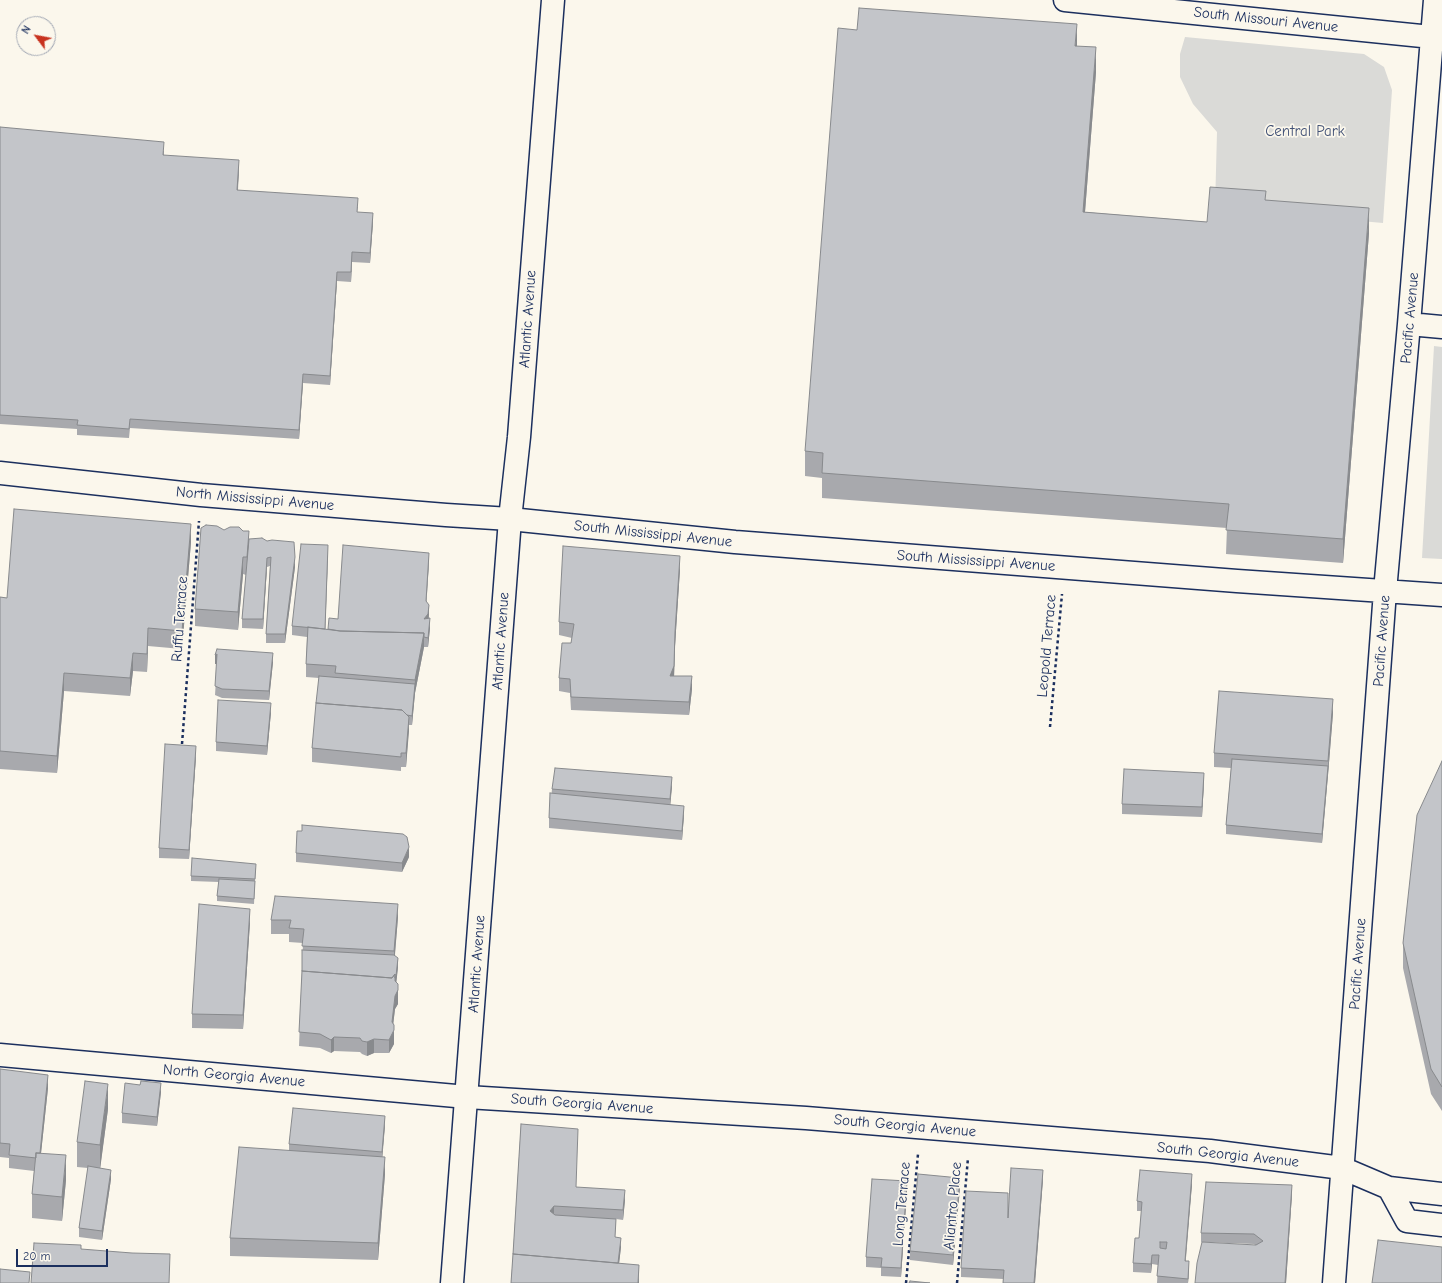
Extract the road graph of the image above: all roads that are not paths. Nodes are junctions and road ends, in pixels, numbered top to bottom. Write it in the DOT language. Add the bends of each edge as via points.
graph roads {
  1 [pos="553,0"];
  2 [pos="1065,0"];
  3 [pos="1435,0"];
  4 [pos="1437,38"];
  5 [pos="1409,324"];
  6 [pos="1442,327"];
  7 [pos="0,473"];
  8 [pos="510,519"];
  9 [pos="1385,591"];
  10 [pos="1442,595"];
  11 [pos="0,1054"];
  12 [pos="467,1097"];
  13 [pos="1342,1168"];
  14 [pos="1389,1188"];
  15 [pos="1442,1194"];
  16 [pos="1442,1225"];
  17 [pos="452,1283"];
  18 [pos="1334,1283"];
  1 -- 8 [label="main road, Atlantic Avenue" via="520,429"];
  2 -- 4 [label="main road, South Missouri Avenue"];
  3 -- 4 [label="main road, Pacific Avenue"];
  4 -- 5 [label="main road, Pacific Avenue"];
  5 -- 6 [label="main road"];
  5 -- 9 [label="main road, Pacific Avenue"];
  7 -- 8 [label="main road, North Mississippi Avenue" via="200,495"];
  8 -- 9 [label="main road, South Mississippi Avenue" via="735,542"];
  8 -- 12 [label="main road, Atlantic Avenue"];
  9 -- 10 [label="main road, South Mississippi Avenue"];
  9 -- 13 [label="main road, Pacific Avenue"];
  11 -- 12 [label="main road, North Georgia Avenue"];
  12 -- 13 [label="main road, South Georgia Avenue" via="806,1118 1210,1151"];
  12 -- 17 [label="main road, Atlantic Avenue"];
  13 -- 14 [label="main road, South Georgia Avenue"];
  13 -- 18 [label="main road, Pacific Avenue"];
  14 -- 15 [label="main road, South Georgia Avenue"];
  14 -- 16 [label="main road" via="1407,1221"];
}
